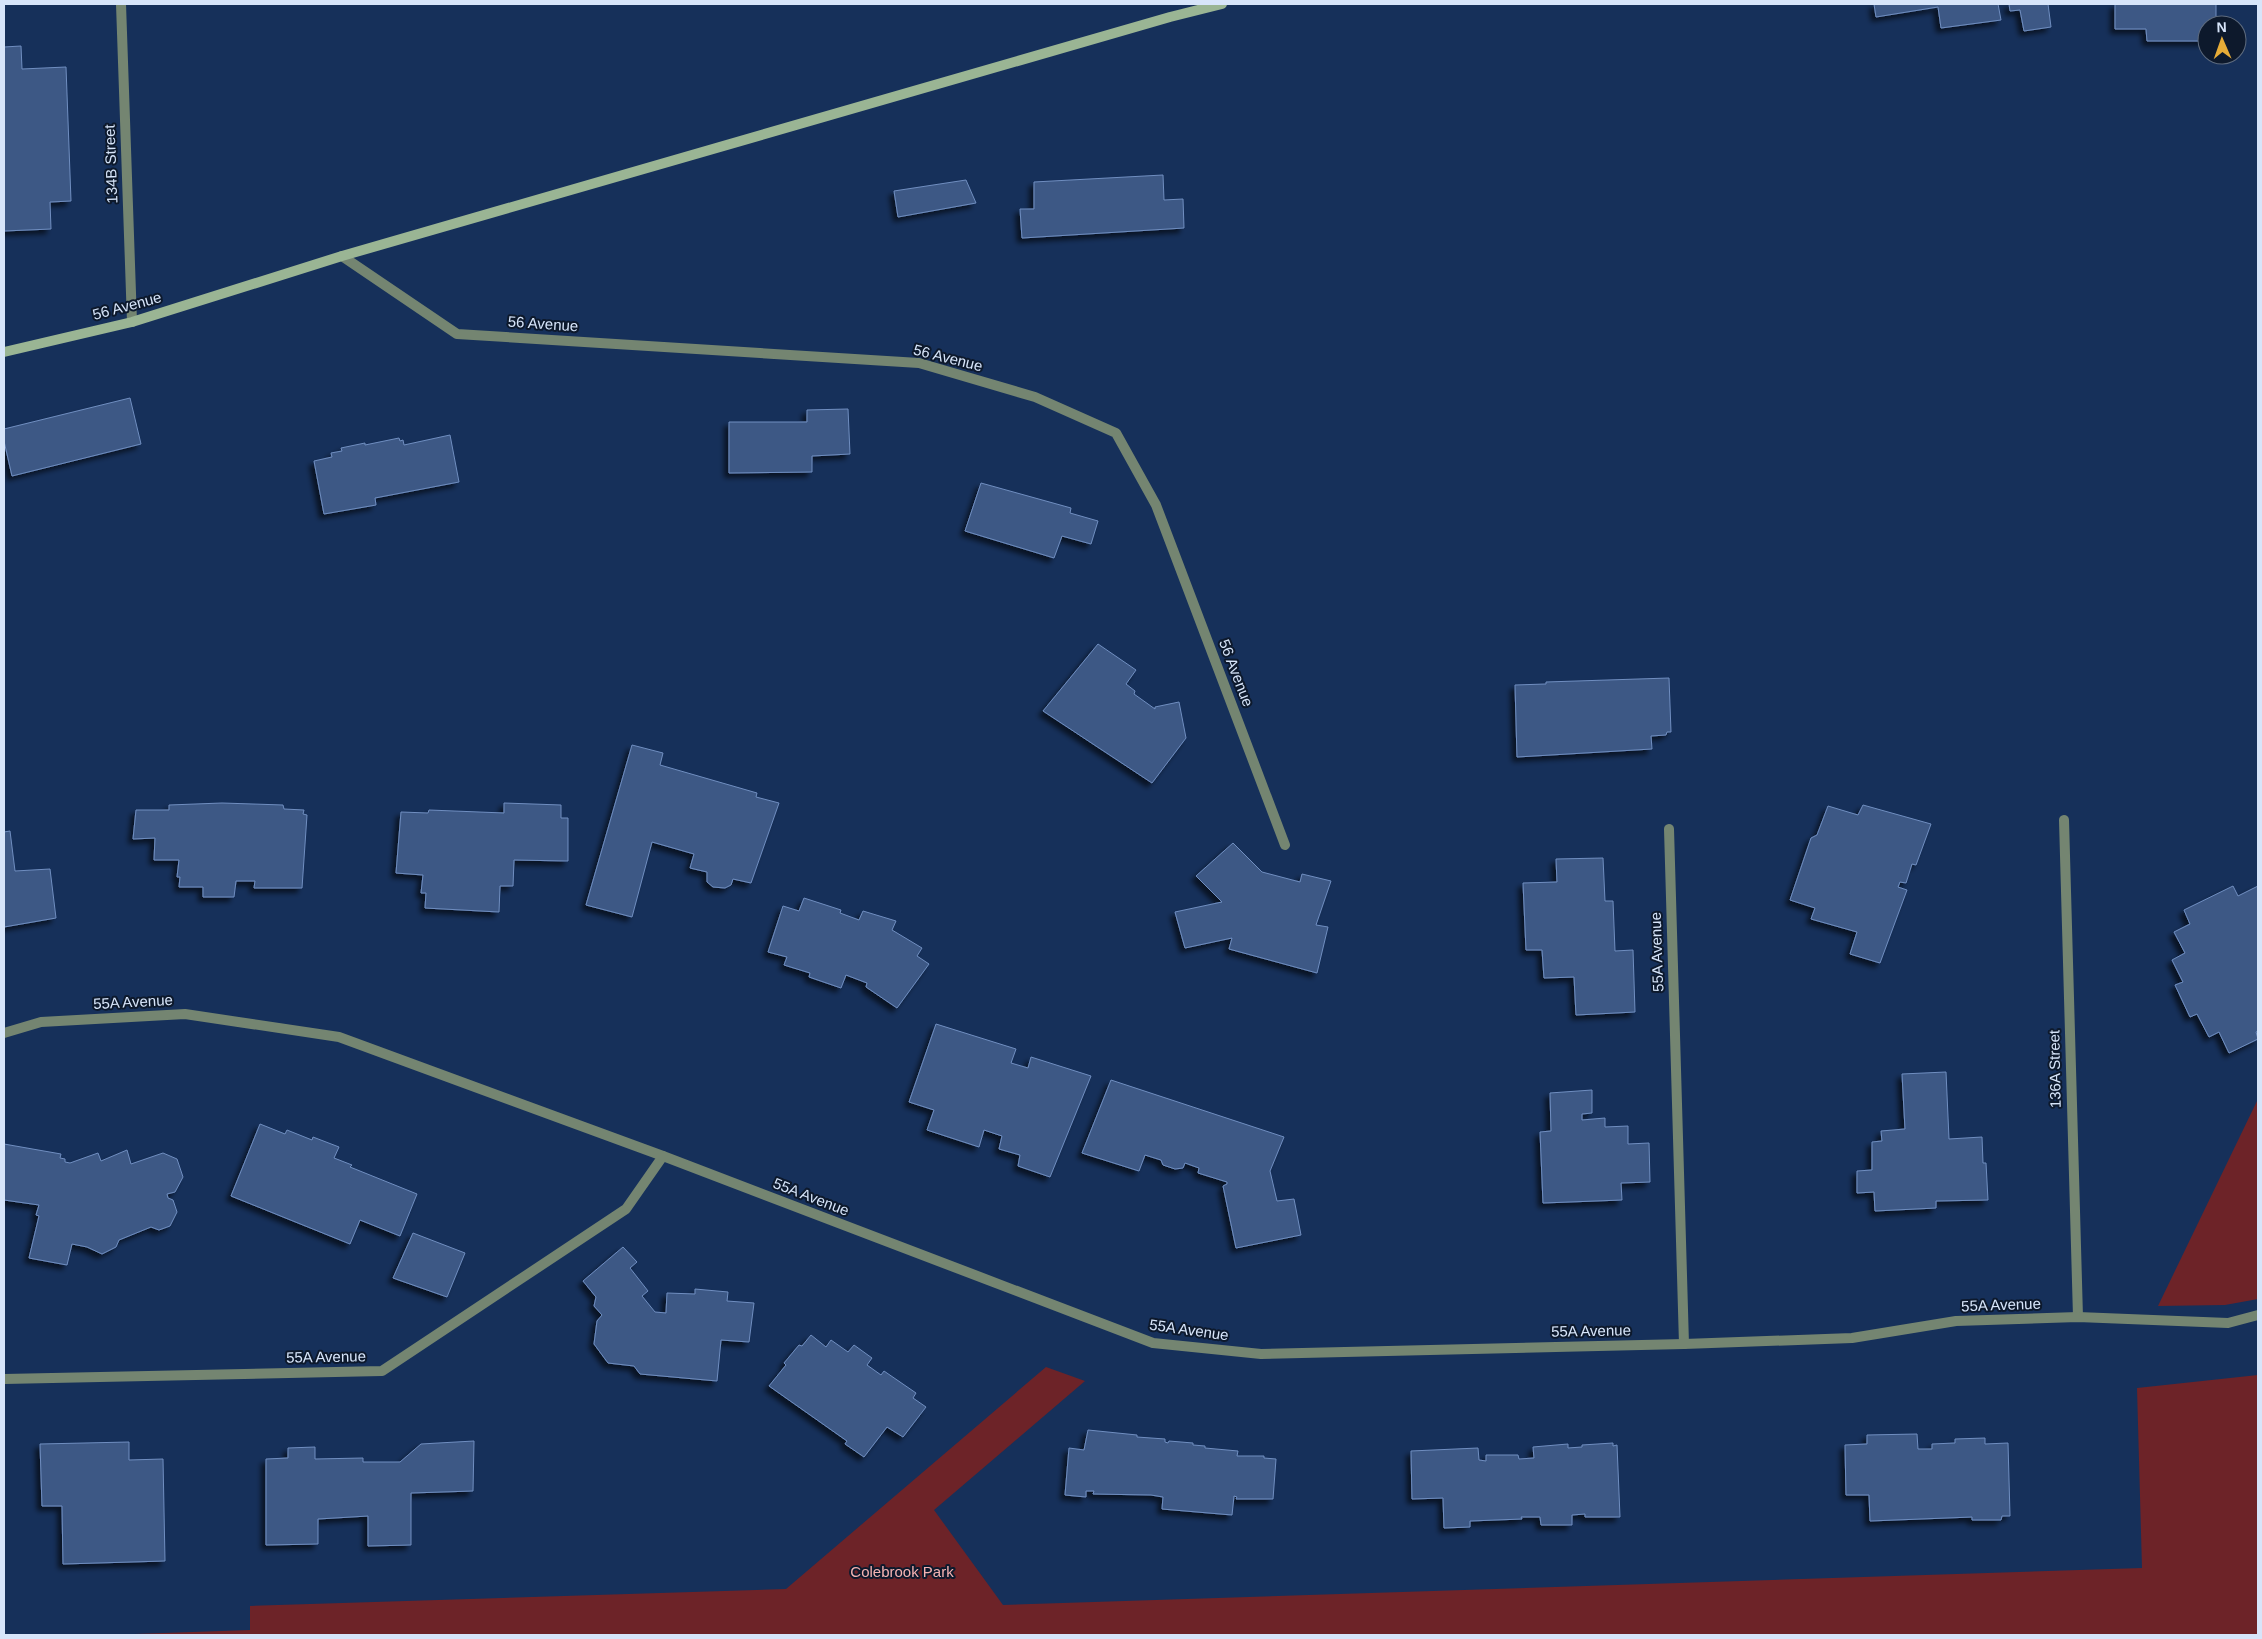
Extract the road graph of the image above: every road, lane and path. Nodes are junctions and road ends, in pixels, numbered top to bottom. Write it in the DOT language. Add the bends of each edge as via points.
graph roads {
  1 [pos="121,4"];
  2 [pos="1222,4"];
  3 [pos="342,256"];
  4 [pos="132,322"];
  5 [pos="4,352"];
  6 [pos="2064,820"];
  7 [pos="1669,829"];
  8 [pos="1285,846"];
  9 [pos="4,1034"];
  10 [pos="663,1156"];
  11 [pos="2258,1315"];
  12 [pos="2078,1317"];
  13 [pos="1684,1344"];
  14 [pos="4,1379"];
  1 -- 4 [label="street, 134B Street"];
  2 -- 3 [label="street, 56 Avenue"];
  3 -- 4 [label="street, 56 Avenue"];
  3 -- 8 [label="street, 56 Avenue" via="457,334 919,364 1035,397 1116,433 1156,505"];
  4 -- 5 [label="street, 56 Avenue"];
  6 -- 12 [label="street, 136A Street"];
  7 -- 13 [label="street, 55A Avenue"];
  9 -- 10 [label="street, 55A Avenue" via="40,1022 185,1014 339,1037"];
  10 -- 13 [label="street, 55A Avenue" via="1153,1343 1261,1354"];
  10 -- 14 [label="street, 55A Avenue" via="626,1208 382,1371"];
  11 -- 12 [label="street, 55A Avenue" via="2228,1323"];
  12 -- 13 [label="street, 55A Avenue" via="1956,1321 1852,1338"];
}
